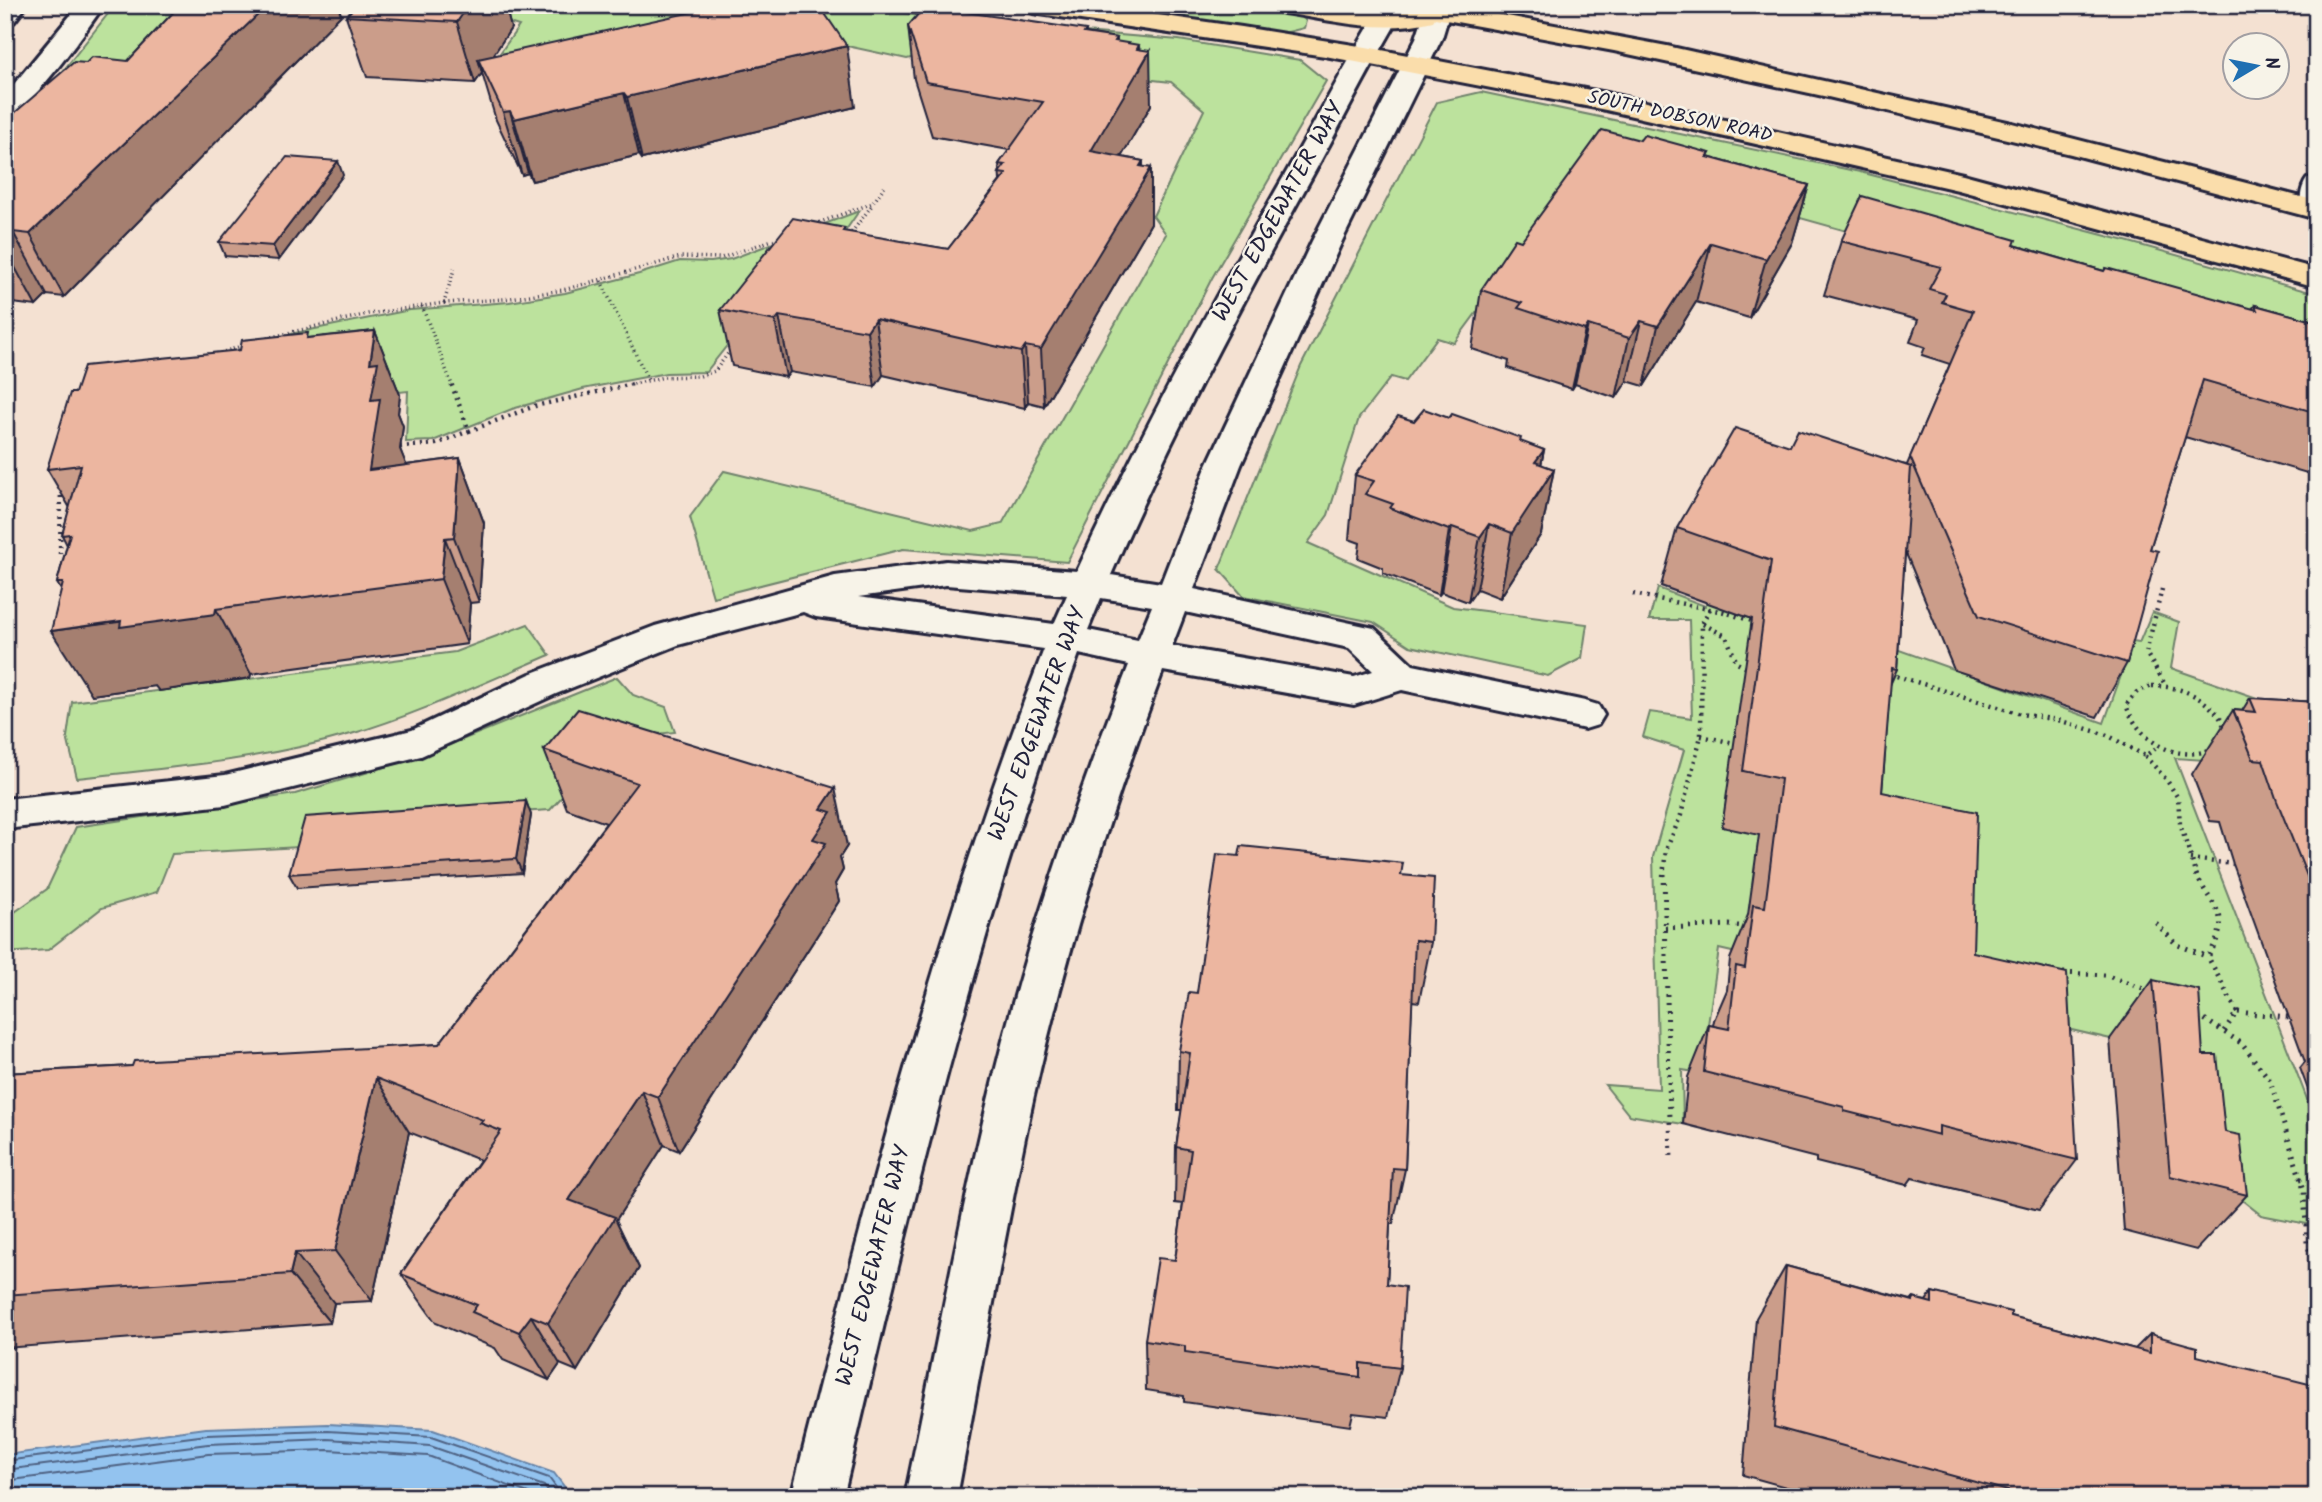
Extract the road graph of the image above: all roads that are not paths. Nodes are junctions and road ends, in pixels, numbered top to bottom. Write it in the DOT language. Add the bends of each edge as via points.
graph roads {
  1 [pos="15,5"];
  2 [pos="92,5"];
  3 [pos="1033,5"];
  4 [pos="1284,5"];
  5 [pos="1438,8"];
  6 [pos="1393,10"];
  7 [pos="5,17"];
  8 [pos="1364,54"];
  9 [pos="1416,65"];
  10 [pos="5,111"];
  11 [pos="2316,201"];
  12 [pos="2317,278"];
  13 [pos="1090,584"];
  14 [pos="1174,597"];
  15 [pos="793,602"];
  16 [pos="1067,639"];
  17 [pos="1150,656"];
  18 [pos="1401,676"];
  19 [pos="1585,715"];
  20 [pos="5,814"];
  21 [pos="817,1497"];
  22 [pos="931,1497"];
  1 -- 7 [label="street"];
  2 -- 10 [label="street"];
  3 -- 8 [label="main road, SOUTH DOBSON ROAD"];
  4 -- 6 [label="main road"];
  5 -- 6 [label="main road" via="1414,19"];
  5 -- 9 [label="street"];
  5 -- 11 [label="main road" via="1800,82"];
  6 -- 8 [label="street, WEST EDGEWATER WAY"];
  8 -- 9 [label="main road, SOUTH DOBSON ROAD"];
  8 -- 13 [label="street, WEST EDGEWATER WAY" via="1186,381"];
  9 -- 12 [label="main road, SOUTH DOBSON ROAD" via="1672,114 1873,159"];
  9 -- 14 [label="street" via="1224,465"];
  13 -- 14 [label="street"];
  13 -- 15 [label="street" via="946,573 835,588"];
  13 -- 16 [label="street, WEST EDGEWATER WAY"];
  14 -- 17 [label="street"];
  14 -- 18 [label="street" via="1361,637"];
  15 -- 16 [label="street"];
  15 -- 20 [label="street" via="668,635 543,684 421,741 225,790"];
  16 -- 17 [label="street"];
  16 -- 21 [label="street, WEST EDGEWATER WAY" via="1009,795 923,1072"];
  17 -- 18 [label="street" via="1354,691"];
  17 -- 22 [label="street" via="1048,958 1005,1126"];
  18 -- 19 [label="street"];
}
